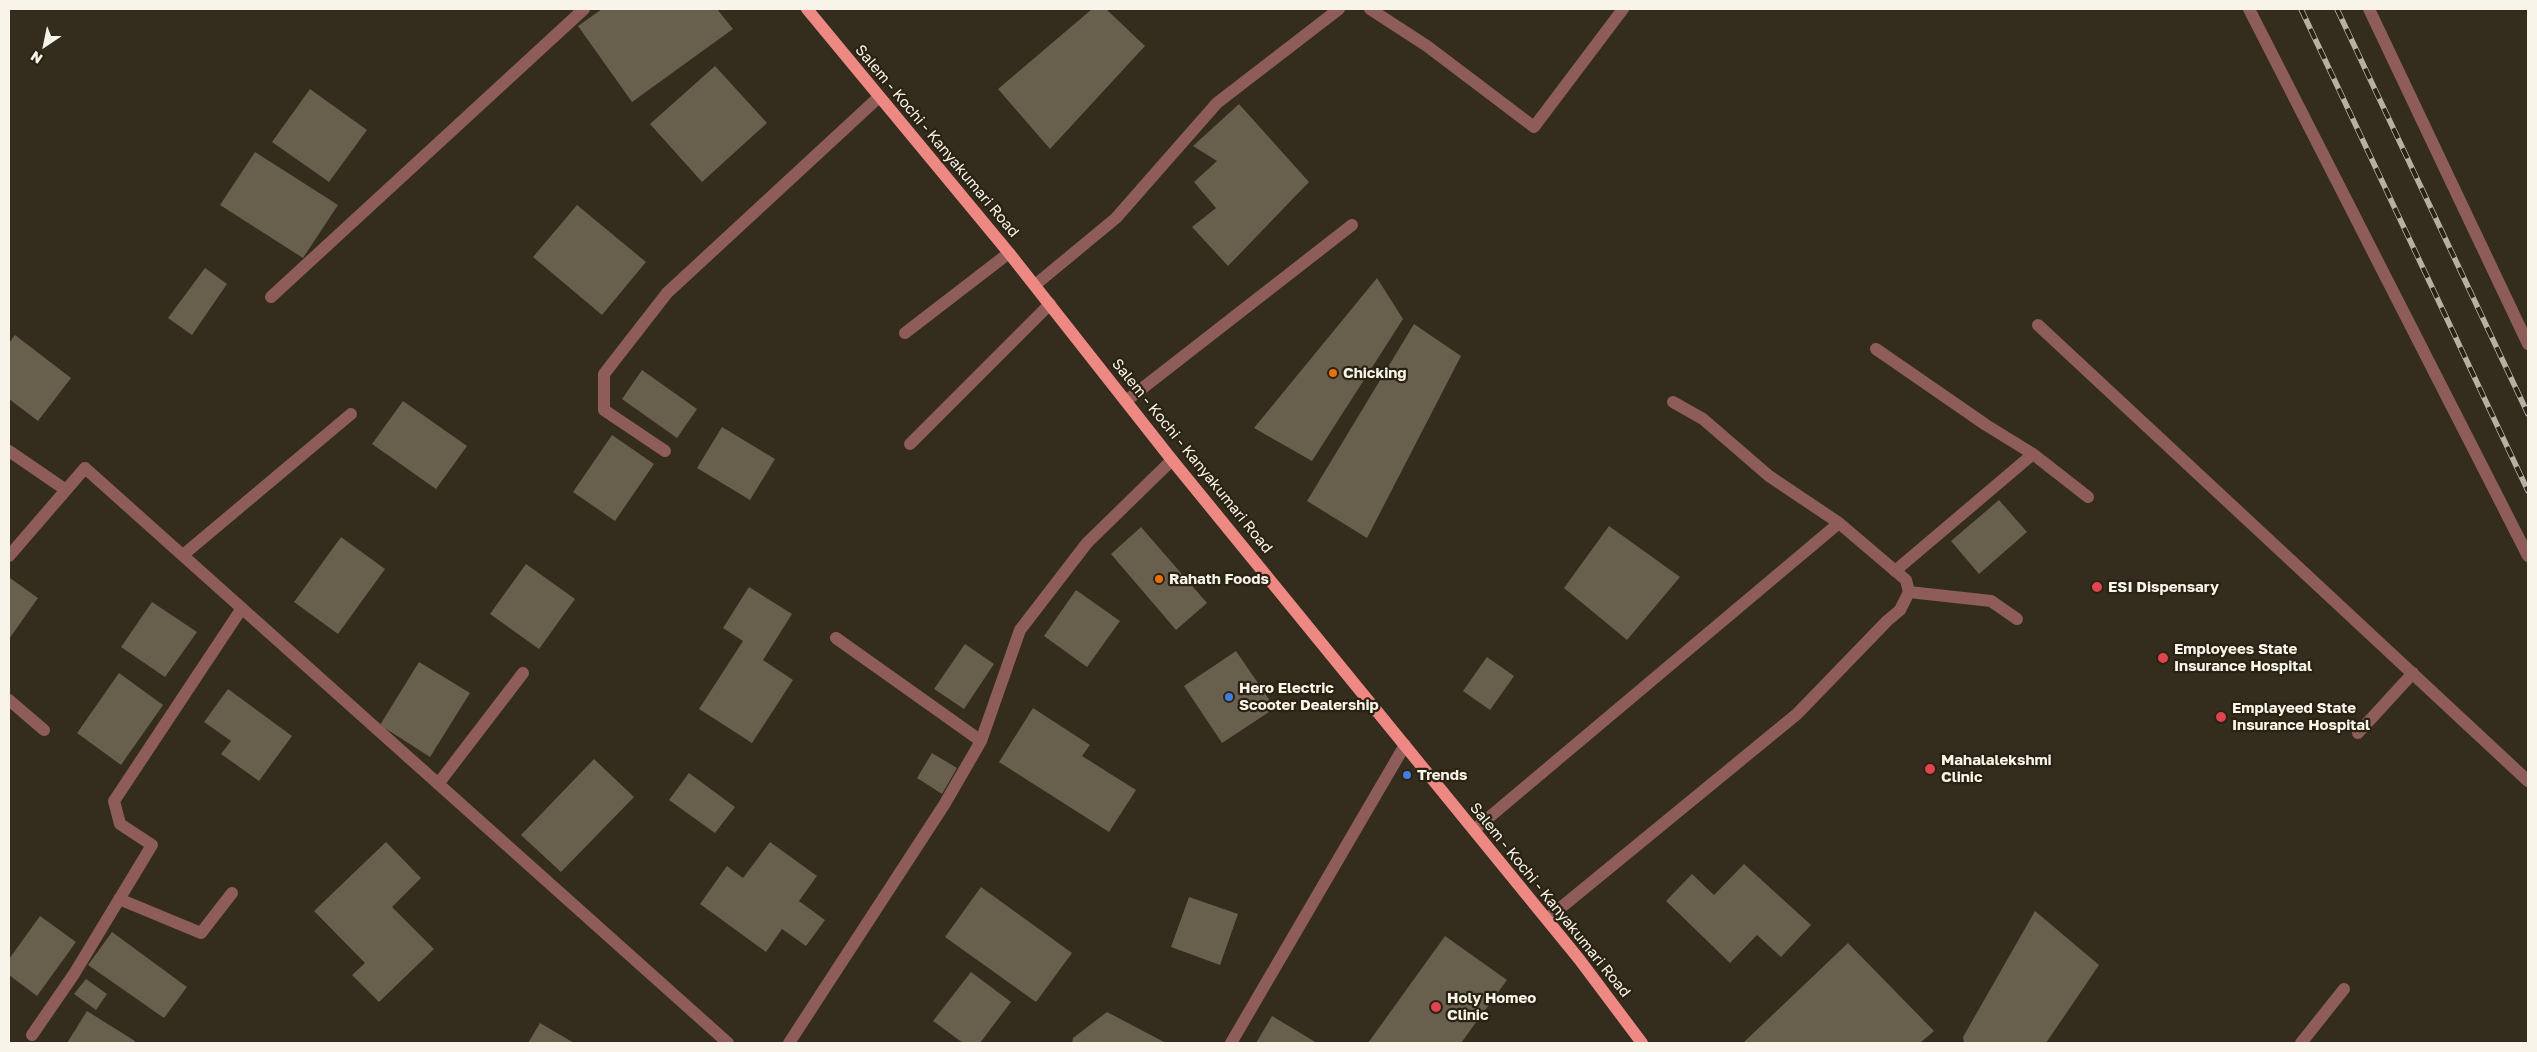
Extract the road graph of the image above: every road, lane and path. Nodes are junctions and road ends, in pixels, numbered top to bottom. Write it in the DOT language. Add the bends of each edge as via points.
graph roads {
  1 [pos="584,9"];
  2 [pos="807,9"];
  3 [pos="1338,9"];
  4 [pos="1370,9"];
  5 [pos="1623,9"];
  6 [pos="2248,9"];
  7 [pos="2369,9"];
  8 [pos="879,97"];
  9 [pos="1352,224"];
  10 [pos="1009,253"];
  11 [pos="1035,285"];
  12 [pos="271,297"];
  13 [pos="1050,304"];
  14 [pos="2038,325"];
  15 [pos="905,333"];
  16 [pos="2528,344"];
  17 [pos="1876,349"];
  18 [pos="1126,401"];
  19 [pos="1673,402"];
  20 [pos="351,414"];
  21 [pos="910,444"];
  22 [pos="9,451"];
  23 [pos="665,451"];
  24 [pos="2033,454"];
  25 [pos="1172,460"];
  26 [pos="66,490"];
  27 [pos="2088,497"];
  28 [pos="1839,523"];
  29 [pos="183,555"];
  30 [pos="9,556"];
  31 [pos="2528,556"];
  32 [pos="1895,571"];
  33 [pos="1909,592"];
  34 [pos="242,608"];
  35 [pos="2017,619"];
  36 [pos="836,638"];
  37 [pos="523,673"];
  38 [pos="2412,674"];
  39 [pos="9,700"];
  40 [pos="44,730"];
  41 [pos="2358,732"];
  42 [pos="981,741"];
  43 [pos="1405,745"];
  44 [pos="2528,781"];
  45 [pos="438,784"];
  46 [pos="1474,830"];
  47 [pos="232,893"];
  48 [pos="119,899"];
  49 [pos="1546,919"];
  50 [pos="2344,989"];
  51 [pos="32,1035"];
  52 [pos="794,1042"];
  53 [pos="728,1043"];
  54 [pos="1231,1043"];
  55 [pos="1642,1043"];
  56 [pos="2301,1043"];
  1 -- 12 [label="street"];
  2 -- 8 [label="main road, Salem - Kochi - Kanyakumari Road"];
  3 -- 11 [label="street" via="1217,103 1116,218"];
  4 -- 5 [label="street" via="1427,46 1534,127"];
  6 -- 31 [label="street"];
  7 -- 16 [label="street"];
  8 -- 10 [label="main road, Salem - Kochi - Kanyakumari Road"];
  8 -- 23 [label="street" via="667,293 604,374 604,410"];
  9 -- 18 [label="street"];
  10 -- 11 [label="main road, Salem - Kochi - Kanyakumari Road"];
  10 -- 15 [label="street"];
  11 -- 13 [label="main road, Salem - Kochi - Kanyakumari Road"];
  13 -- 18 [label="main road, Salem - Kochi - Kanyakumari Road"];
  13 -- 21 [label="street"];
  14 -- 38 [label="street"];
  17 -- 24 [label="street"];
  18 -- 25 [label="main road, Salem - Kochi - Kanyakumari Road"];
  19 -- 28 [label="street" via="1702,420 1769,476"];
  20 -- 29 [label="street"];
  22 -- 26 [label="street"];
  24 -- 27 [label="street"];
  24 -- 32 [label="street"];
  25 -- 42 [label="street" via="1087,543 1020,630"];
  25 -- 43 [label="main road, Salem - Kochi - Kanyakumari Road"];
  26 -- 29 [label="street" via="85,468"];
  26 -- 30 [label="street"];
  28 -- 32 [label="street"];
  28 -- 46 [label="street"];
  29 -- 34 [label="street"];
  32 -- 33 [label="street" via="1906,580"];
  33 -- 35 [label="street" via="1991,602"];
  33 -- 49 [label="street" via="1900,610 1797,714"];
  34 -- 45 [label="street"];
  34 -- 48 [label="street" via="114,801 120,824 152,845"];
  36 -- 42 [label="street"];
  37 -- 45 [label="street"];
  38 -- 41 [label="street"];
  38 -- 44 [label="street"];
  39 -- 40 [label="street"];
  42 -- 52 [label="street"];
  43 -- 46 [label="main road, Salem - Kochi - Kanyakumari Road"];
  43 -- 54 [label="street"];
  45 -- 53 [label="street"];
  46 -- 49 [label="main road, Salem - Kochi - Kanyakumari Road"];
  47 -- 48 [label="street" via="202,933"];
  48 -- 51 [label="street" via="74,974"];
  49 -- 55 [label="main road, Salem - Kochi - Kanyakumari Road"];
  50 -- 56 [label="street"];
}
